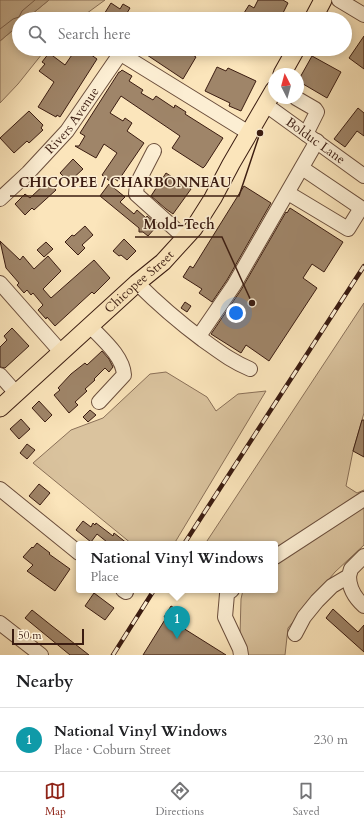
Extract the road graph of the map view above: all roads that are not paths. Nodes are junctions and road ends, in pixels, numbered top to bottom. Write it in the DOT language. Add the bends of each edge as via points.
graph roads {
  1 [pos="324,0"];
  2 [pos="339,0"];
  3 [pos="317,12"];
  4 [pos="364,15"];
  5 [pos="114,56"];
  6 [pos="123,56"];
  7 [pos="292,56"];
  8 [pos="285,68"];
  9 [pos="268,101"];
  10 [pos="304,103"];
  11 [pos="266,105"];
  12 [pos="249,133"];
  13 [pos="312,138"];
  14 [pos="154,151"];
  15 [pos="302,168"];
  16 [pos="364,176"];
  17 [pos="288,193"];
  18 [pos="0,198"];
  19 [pos="185,238"];
  20 [pos="0,283"];
  21 [pos="137,283"];
  22 [pos="90,326"];
  23 [pos="199,336"];
  24 [pos="62,352"];
  25 [pos="250,369"];
  26 [pos="0,375"];
  27 [pos="16,393"];
  28 [pos="99,402"];
  29 [pos="0,408"];
  30 [pos="0,489"];
  31 [pos="364,499"];
  32 [pos="76,551"];
  33 [pos="278,555"];
  34 [pos="364,556"];
  35 [pos="349,576"];
  36 [pos="229,593"];
  37 [pos="364,606"];
  38 [pos="0,623"];
  39 [pos="295,634"];
  40 [pos="36,654"];
  41 [pos="241,655"];
  1 -- 3 [label="main road"];
  2 -- 4 [label="street"];
  5 -- 18 [label="street, Rivers Avenue" via="67,131 28,173"];
  6 -- 12 [label="street"];
  7 -- 8 [label="main road"];
  9 -- 11 [label="main road, Chicopee Street"];
  10 -- 13 [label="street" via="317,112"];
  11 -- 12 [label="main road, Chicopee Street"];
  11 -- 13 [label="street, Bolduc Lane"];
  12 -- 19 [label="main road, Chicopee Street" via="213,198"];
  13 -- 15 [label="street"];
  13 -- 16 [label="street, Bolduc Lane"];
  14 -- 19 [label="street" via="137,184 136,194"];
  15 -- 17 [label="street"];
  15 -- 17 [label="street" via="361,208 348,229"];
  17 -- 23 [label="street" via="234,285"];
  19 -- 21 [label="main road, Chicopee Street" via="163,262"];
  20 -- 24 [label="street"];
  21 -- 22 [label="main road, Chicopee Street"];
  21 -- 23 [label="street" via="160,306"];
  22 -- 24 [label="main road, Chicopee Street"];
  22 -- 28 [label="street" via="117,356 124,369 124,374"];
  23 -- 25 [label="street" via="232,361"];
  24 -- 27 [label="main road, Chicopee Street"];
  26 -- 27 [label="street"];
  27 -- 29 [label="main road, Chicopee Street"];
  30 -- 32 [label="street"];
  31 -- 33 [label="street"];
  34 -- 35 [label="street"];
  35 -- 37 [label="street" via="349,584"];
  35 -- 39 [label="street" via="332,586 317,601"];
  36 -- 41 [label="street" via="226,617"];
  38 -- 40 [label="street"];
}
